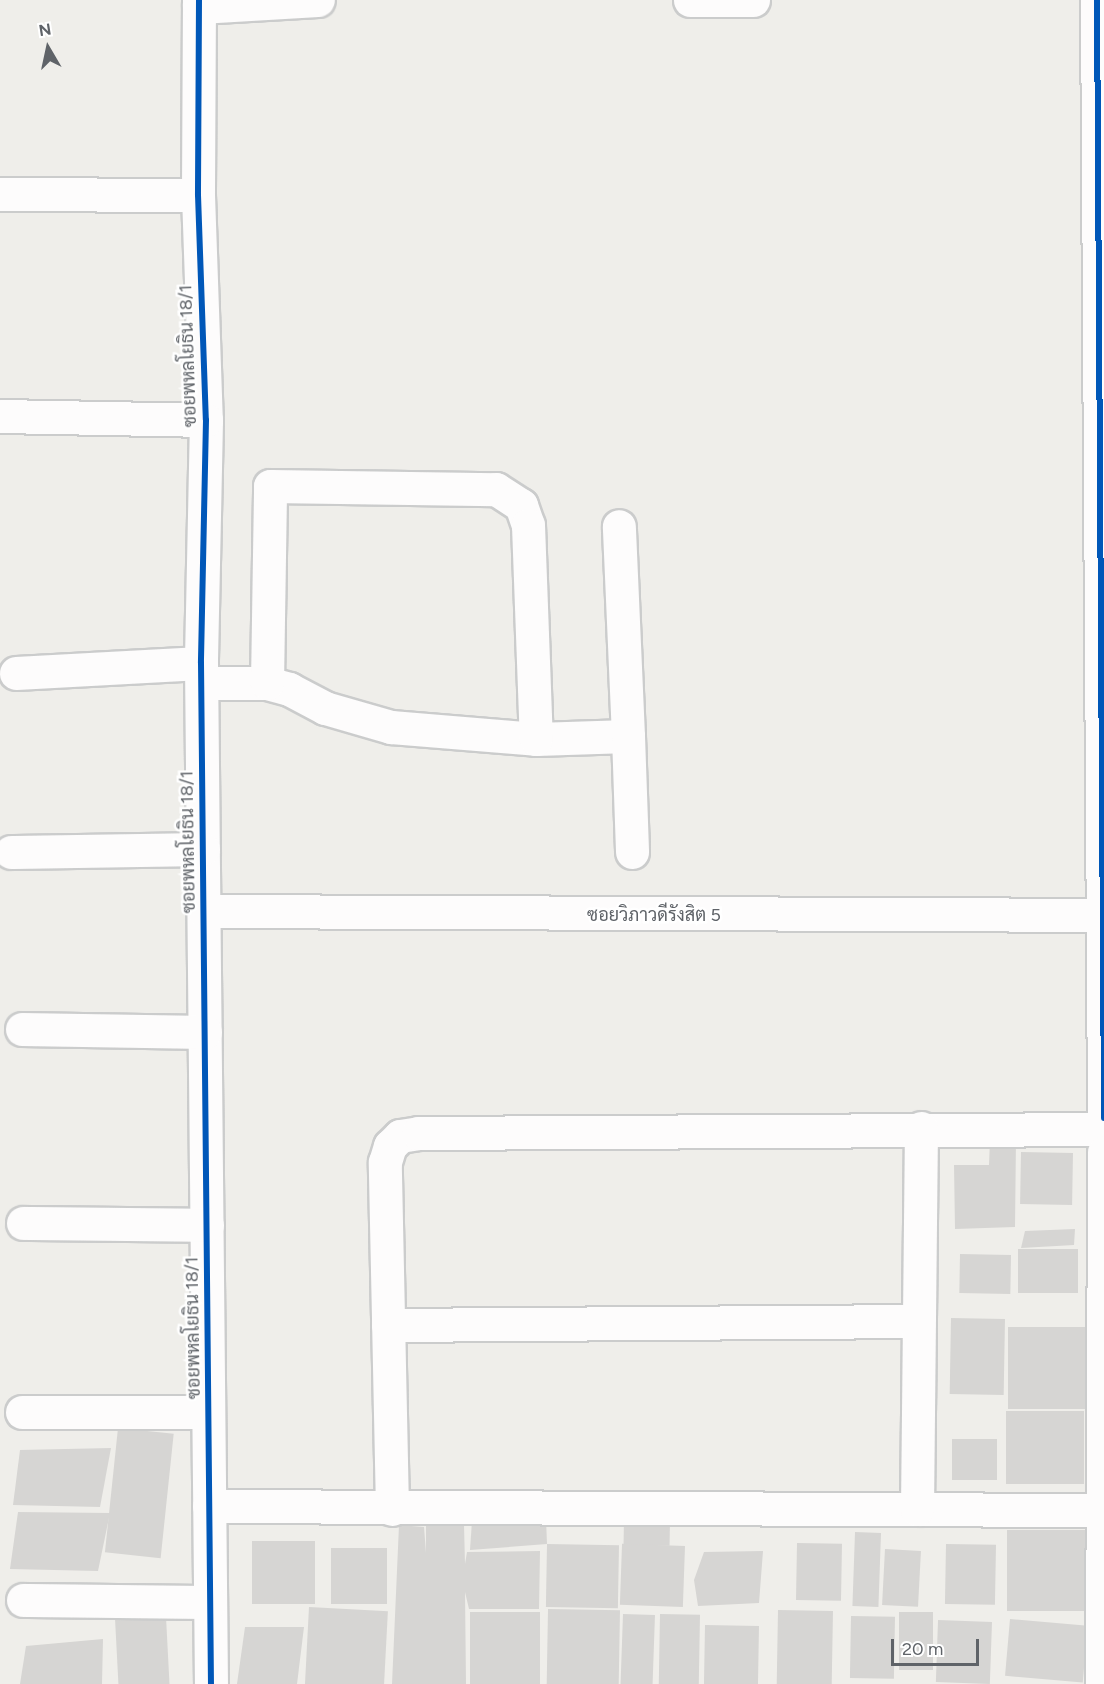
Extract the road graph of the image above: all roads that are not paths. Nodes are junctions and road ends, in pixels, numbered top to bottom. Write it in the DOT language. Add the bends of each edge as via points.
graph roads {
  1 [pos="318,0"];
  2 [pos="690,0"];
  3 [pos="753,0"];
  4 [pos="1097,0"];
  5 [pos="199,4"];
  6 [pos="0,194"];
  7 [pos="198,195"];
  8 [pos="0,416"];
  9 [pos="206,420"];
  10 [pos="619,526"];
  11 [pos="16,673"];
  12 [pos="201,673"];
  13 [pos="267,683"];
  14 [pos="628,736"];
  15 [pos="536,739"];
  16 [pos="203,849"];
  17 [pos="10,852"];
  18 [pos="632,852"];
  19 [pos="204,911"];
  20 [pos="1103,915"];
  21 [pos="22,1029"];
  22 [pos="205,1032"];
  23 [pos="1104,1118"];
  24 [pos="921,1128"];
  25 [pos="1104,1129"];
  26 [pos="1104,1152"];
  27 [pos="23,1223"];
  28 [pos="207,1225"];
  29 [pos="918,1321"];
  30 [pos="388,1325"];
  31 [pos="22,1412"];
  32 [pos="208,1412"];
  33 [pos="209,1506"];
  34 [pos="392,1509"];
  35 [pos="917,1509"];
  36 [pos="1103,1510"];
  37 [pos="23,1600"];
  38 [pos="210,1602"];
  39 [pos="211,1684"];
  40 [pos="1102,1684"];
  1 -- 5 [label="street"];
  2 -- 3 [label="street"];
  4 -- 20 [label="street"];
  5 -- 7 [label="street, ซอยพหลโยธิน 18/1"];
  6 -- 7 [label="street"];
  7 -- 9 [label="street, ซอยพหลโยธิน 18/1"];
  8 -- 9 [label="street"];
  9 -- 12 [label="street, ซอยพหลโยธิน 18/1"];
  10 -- 14 [label="street"];
  11 -- 12 [label="street"];
  12 -- 13 [label="street"];
  12 -- 16 [label="street, ซอยพหลโยธิน 18/1"];
  13 -- 15 [label="street" via="289,689 325,708 391,727"];
  13 -- 15 [label="street" via="270,486 496,489 521,505 528,525"];
  14 -- 15 [label="street"];
  14 -- 18 [label="street"];
  16 -- 17 [label="street"];
  16 -- 19 [label="street, ซอยพหลโยธิน 18/1"];
  19 -- 20 [label="street, ซอยวิภาวดีรังสิต 5"];
  19 -- 22 [label="street, ซอยพหลโยธิน 18/1"];
  20 -- 23 [label="street"];
  21 -- 22 [label="street"];
  22 -- 28 [label="street, ซอยพหลโยธิน 18/1"];
  24 -- 25 [label="street"];
  24 -- 29 [label="street"];
  24 -- 30 [label="street" via="418,1132 400,1136 390,1146 385,1162"];
  26 -- 36 [label="street"];
  27 -- 28 [label="street"];
  28 -- 32 [label="street, ซอยพหลโยธิน 18/1"];
  29 -- 30 [label="street"];
  29 -- 35 [label="street"];
  30 -- 34 [label="street"];
  31 -- 32 [label="street"];
  32 -- 33 [label="street, ซอยพหลโยธิน 18/1"];
  33 -- 34 [label="street"];
  33 -- 38 [label="street, ซอยพหลโยธิน 18/1"];
  34 -- 35 [label="street"];
  35 -- 36 [label="street"];
  36 -- 40 [label="street"];
  37 -- 38 [label="street"];
  38 -- 39 [label="street, ซอยพหลโยธิน 18/1"];
}
